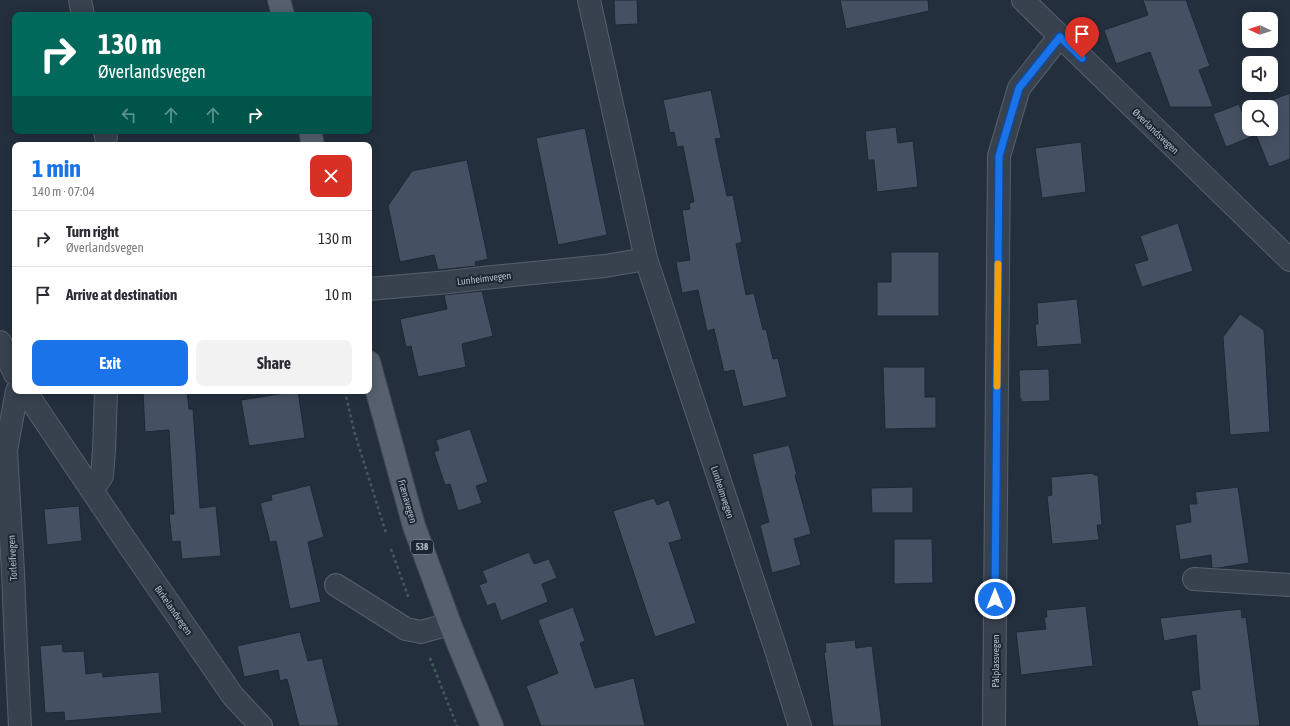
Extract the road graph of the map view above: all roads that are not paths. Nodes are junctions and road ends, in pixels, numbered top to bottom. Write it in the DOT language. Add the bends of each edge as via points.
graph roads {
  1 [pos="80,0"];
  2 [pos="279,0"];
  3 [pos="589,0"];
  4 [pos="1023,0"];
  5 [pos="82,12"];
  6 [pos="282,12"];
  7 [pos="1060,37"];
  8 [pos="646,259"];
  9 [pos="1290,260"];
  10 [pos="372,289"];
  11 [pos="0,342"];
  12 [pos="12,368"];
  13 [pos="372,373"];
  14 [pos="16,394"];
  15 [pos="27,394"];
  16 [pos="106,394"];
  17 [pos="92,490"];
  18 [pos="1194,579"];
  19 [pos="336,584"];
  20 [pos="1290,585"];
  21 [pos="450,624"];
  22 [pos="8,647"];
  23 [pos="20,726"];
  24 [pos="261,726"];
  25 [pos="492,726"];
  26 [pos="800,726"];
  27 [pos="994,726"];
  1 -- 5 [label="street"];
  2 -- 6 [label="main road"];
  3 -- 8 [label="street, Lunheimvegen"];
  4 -- 7 [label="street, Øverlandsvegen"];
  7 -- 9 [label="street, Øverlandsvegen"];
  7 -- 27 [label="street, Pålplassvegen" via="1019,88 999,156"];
  8 -- 10 [label="street, Lunheimvegen" via="605,266"];
  8 -- 26 [label="street, Lunheimvegen"];
  11 -- 12 [label="street"];
  13 -- 21 [label="main road, Frænavegen / 538" via="414,526"];
  14 -- 22 [label="street, Torleifvegen" via="6,450 13,572"];
  15 -- 17 [label="street, Birkelandvegen"];
  16 -- 17 [label="street" via="102,476"];
  17 -- 24 [label="street, Birkelandvegen" via="233,696"];
  18 -- 20 [label="street"];
  19 -- 21 [label="street" via="406,629 420,632"];
  21 -- 25 [label="main road, Frænavegen / 538"];
  22 -- 23 [label="street, Torleifvegen"];
}
